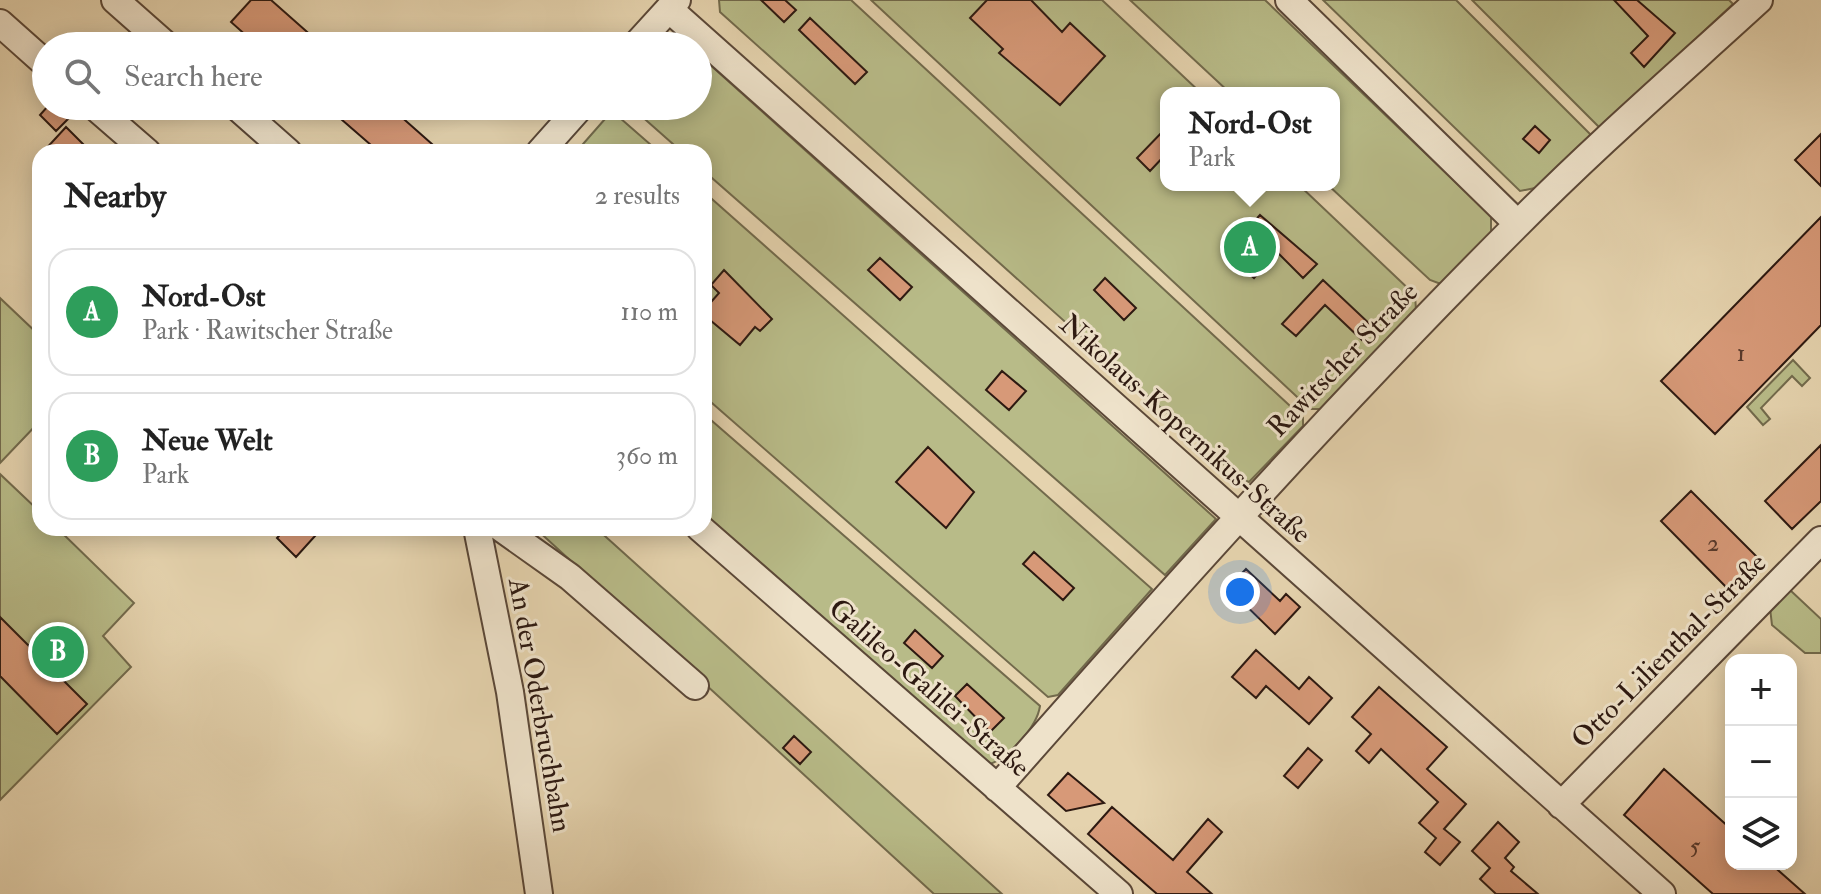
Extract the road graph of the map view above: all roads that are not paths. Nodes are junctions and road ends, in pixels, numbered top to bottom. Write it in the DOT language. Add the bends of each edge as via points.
graph roads {
  1 [pos="115,0"];
  2 [pos="1289,0"];
  3 [pos="1759,0"];
  4 [pos="664,6"];
  5 [pos="0,23"];
  6 [pos="151,32"];
  7 [pos="645,32"];
  8 [pos="693,32"];
  9 [pos="712,49"];
  10 [pos="32,52"];
  11 [pos="110,120"];
  12 [pos="252,120"];
  13 [pos="569,120"];
  14 [pos="138,144"];
  15 [pos="279,144"];
  16 [pos="547,144"];
  17 [pos="1518,224"];
  18 [pos="1237,518"];
  19 [pos="479,536"];
  20 [pos="512,536"];
  21 [pos="709,536"];
  22 [pos="1821,540"];
  23 [pos="695,686"];
  24 [pos="997,788"];
  25 [pos="1561,805"];
  26 [pos="539,894"];
  27 [pos="1119,894"];
  28 [pos="1662,894"];
  1 -- 6 [label="street"];
  2 -- 17 [label="street"];
  3 -- 17 [label="street, Rawitscher Straße"];
  4 -- 7 [label="street"];
  4 -- 8 [label="street, Nikolaus-Kopernikus-Straße"];
  5 -- 10 [label="street"];
  9 -- 18 [label="street, Nikolaus-Kopernikus-Straße"];
  11 -- 14 [label="street"];
  12 -- 15 [label="street"];
  13 -- 16 [label="street"];
  17 -- 18 [label="street, Rawitscher Straße"];
  18 -- 24 [label="street, Rawitscher Straße"];
  18 -- 25 [label="street, Nikolaus-Kopernikus-Straße"];
  19 -- 26 [label="street, An der Oderbruchbahn" via="510,692"];
  20 -- 23 [label="street" via="570,577"];
  21 -- 24 [label="street, Galileo-Galilei-Straße"];
  22 -- 25 [label="street, Otto-Lilienthal-Straße"];
  24 -- 27 [label="street, Galileo-Galilei-Straße"];
  25 -- 28 [label="street, Nikolaus-Kopernikus-Straße"];
}
